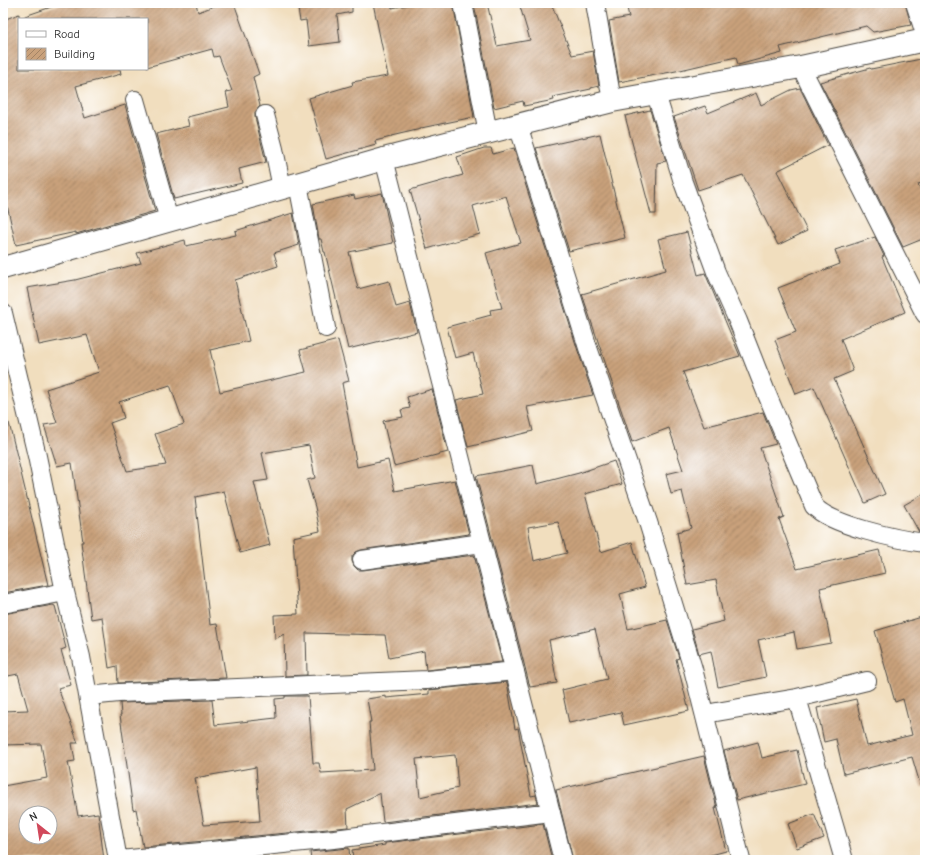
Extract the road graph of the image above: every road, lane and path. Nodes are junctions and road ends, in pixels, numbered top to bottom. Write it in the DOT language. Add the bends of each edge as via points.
graph roads {
  1 [pos="463,3"];
  2 [pos="595,3"];
  3 [pos="916,3"];
  4 [pos="925,34"];
  5 [pos="925,40"];
  6 [pos="800,66"];
  7 [pos="656,94"];
  8 [pos="135,100"];
  9 [pos="612,101"];
  10 [pos="265,115"];
  11 [pos="518,125"];
  12 [pos="488,133"];
  13 [pos="384,159"];
  14 [pos="290,186"];
  15 [pos="169,220"];
  16 [pos="3,268"];
  17 [pos="3,313"];
  18 [pos="925,314"];
  19 [pos="326,328"];
  20 [pos="482,543"];
  21 [pos="925,543"];
  22 [pos="362,560"];
  23 [pos="65,592"];
  24 [pos="3,604"];
  25 [pos="515,671"];
  26 [pos="867,681"];
  27 [pos="88,696"];
  28 [pos="797,698"];
  29 [pos="705,714"];
  30 [pos="551,812"];
  31 [pos="119,860"];
  32 [pos="563,860"];
  33 [pos="741,860"];
  34 [pos="844,860"];
  1 -- 12 [label="street"];
  2 -- 9 [label="street"];
  3 -- 4 [label="street"];
  5 -- 6 [label="street"];
  6 -- 7 [label="street"];
  6 -- 18 [label="street"];
  7 -- 9 [label="street"];
  7 -- 21 [label="street" via="683,182 716,272 814,506 827,516 843,523 904,541"];
  8 -- 15 [label="street"];
  9 -- 11 [label="street"];
  10 -- 14 [label="street" via="274,149"];
  11 -- 12 [label="street"];
  11 -- 29 [label="street" via="588,348 648,522"];
  12 -- 13 [label="street"];
  13 -- 14 [label="street"];
  13 -- 20 [label="street"];
  14 -- 15 [label="street"];
  14 -- 19 [label="street"];
  15 -- 16 [label="street"];
  17 -- 23 [label="street" via="37,456"];
  20 -- 22 [label="street"];
  20 -- 25 [label="street"];
  23 -- 24 [label="street"];
  23 -- 27 [label="street"];
  25 -- 27 [label="street" via="426,680"];
  25 -- 30 [label="street"];
  26 -- 28 [label="street"];
  27 -- 31 [label="street"];
  28 -- 29 [label="street"];
  28 -- 34 [label="street"];
  29 -- 33 [label="street"];
  30 -- 31 [label="street" via="334,839"];
  30 -- 32 [label="street"];
}
